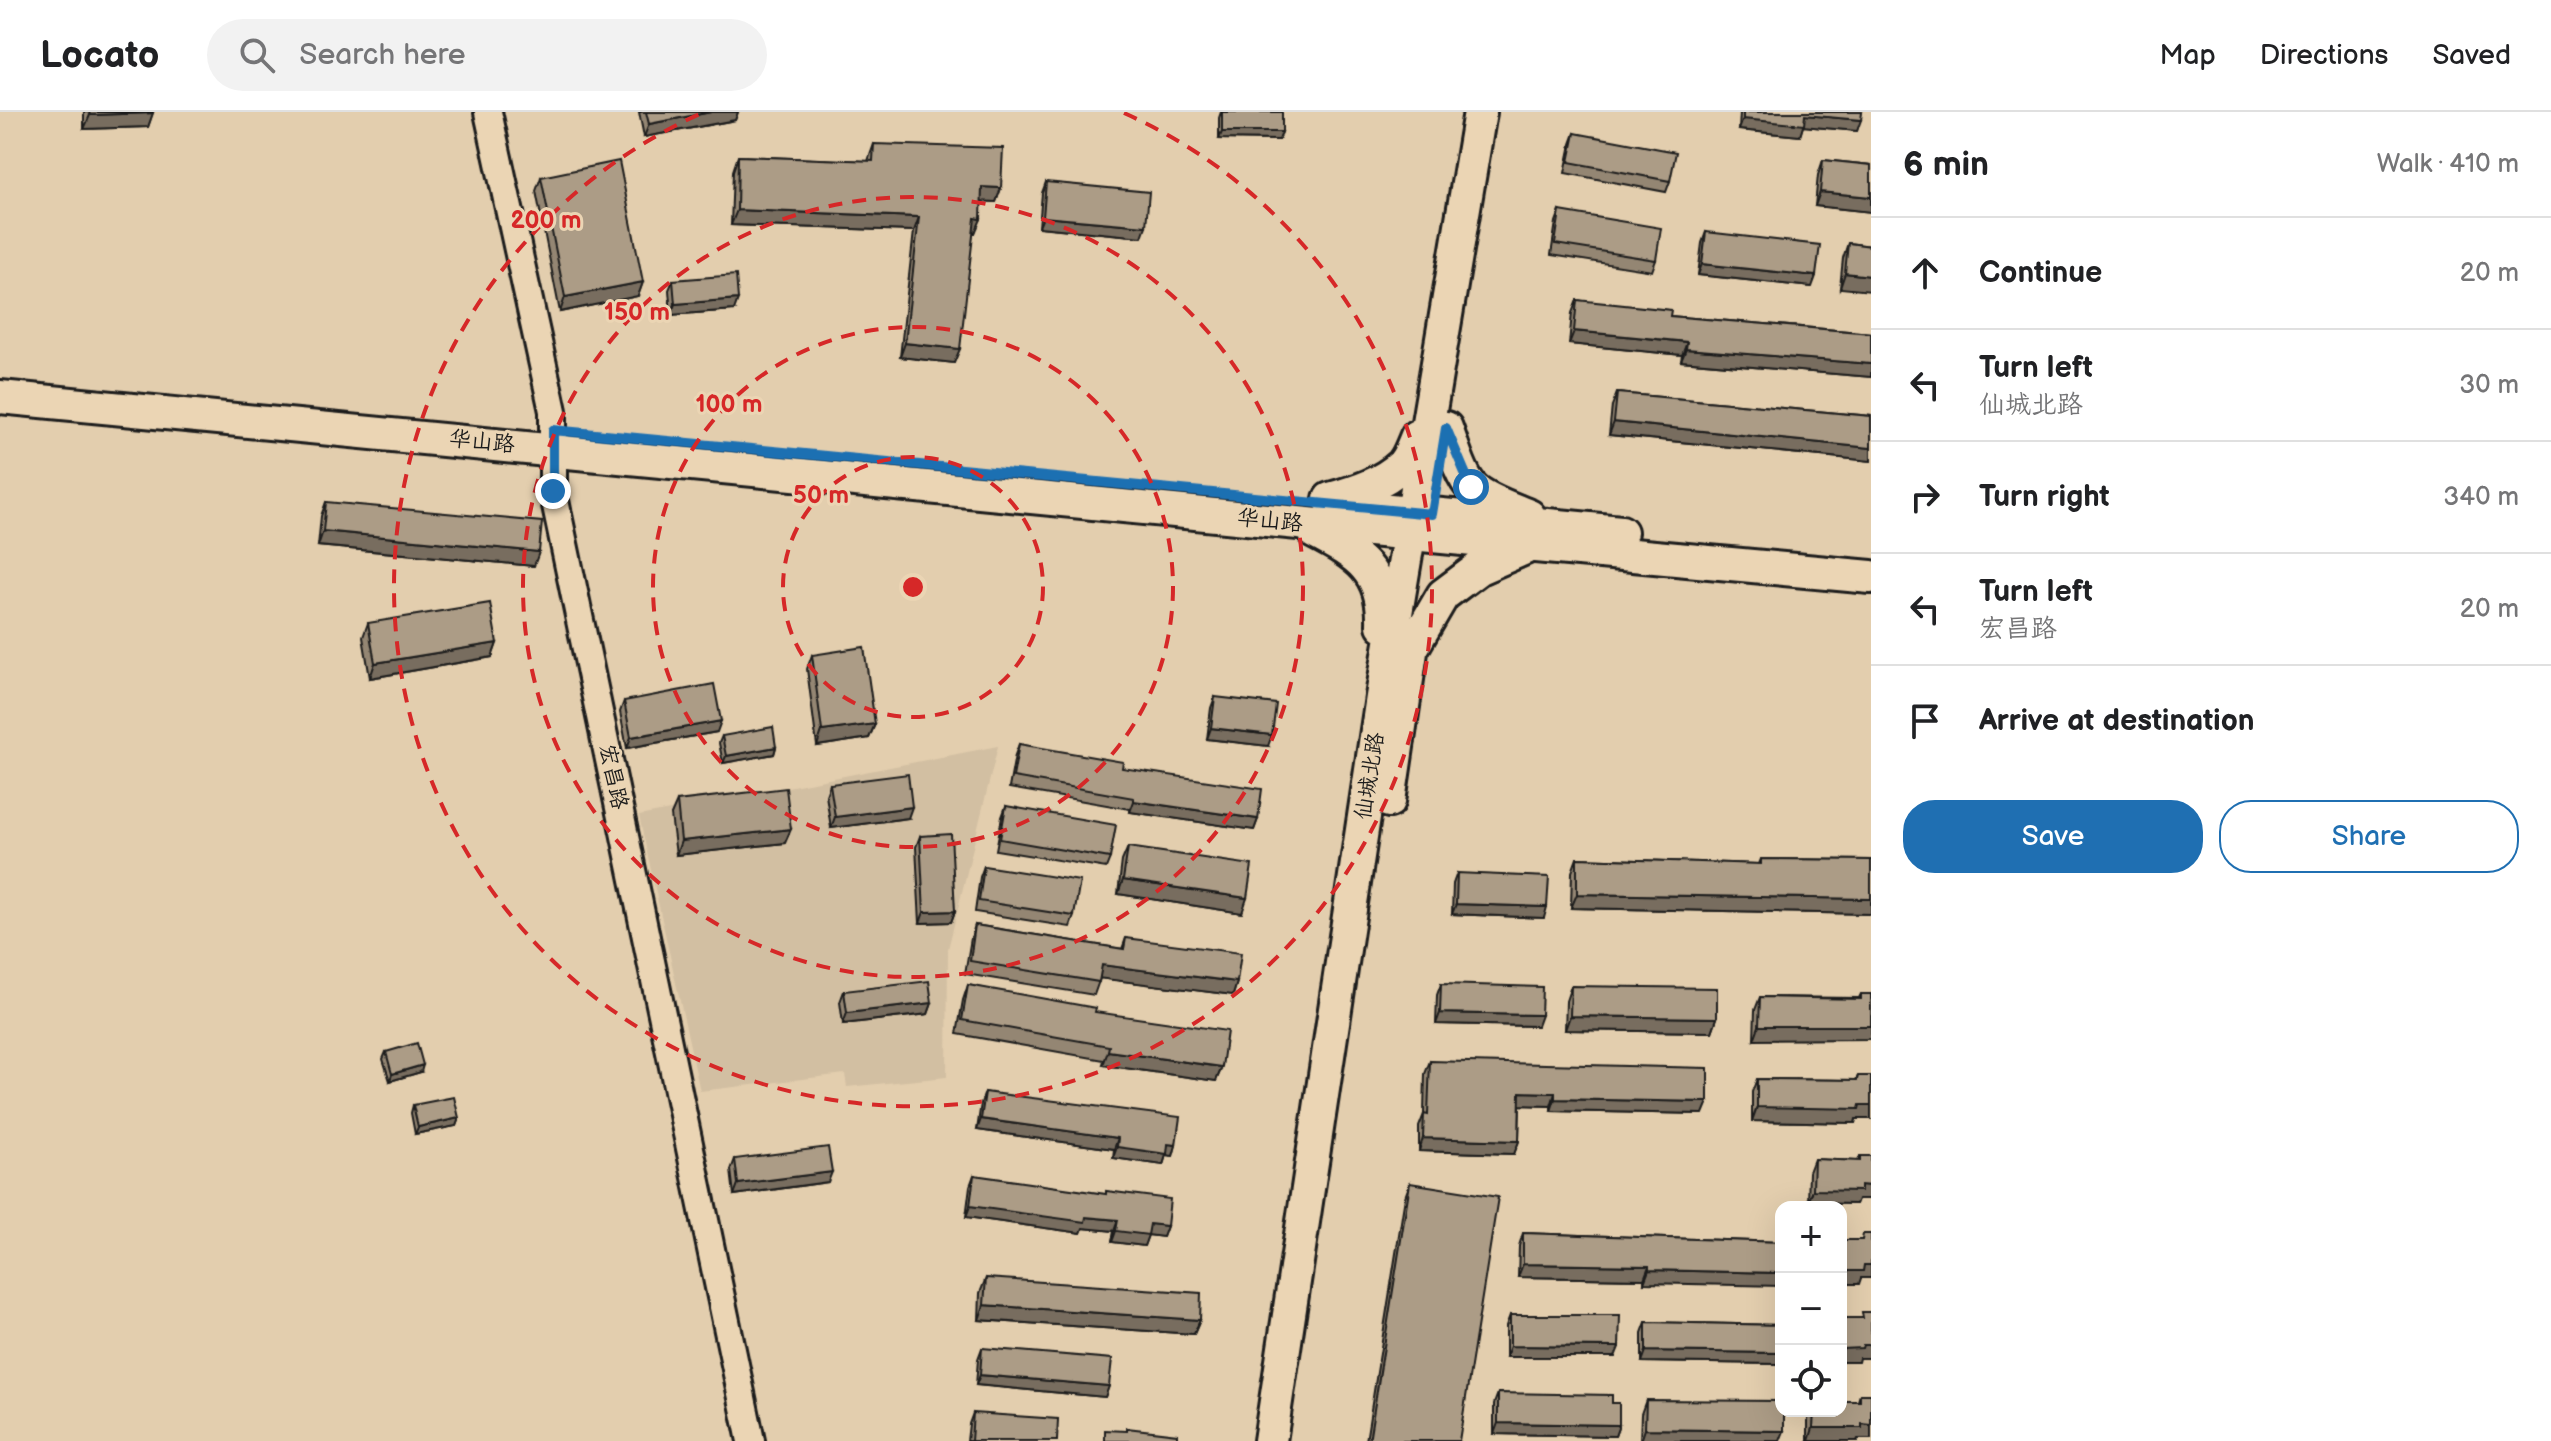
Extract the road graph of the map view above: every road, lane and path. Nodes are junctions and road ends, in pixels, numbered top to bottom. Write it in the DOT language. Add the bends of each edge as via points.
graph roads {
  1 [pos="488,112"];
  2 [pos="1480,112"];
  3 [pos="1497,112"];
  4 [pos="0,378"];
  5 [pos="0,397"];
  6 [pos="1437,419"];
  7 [pos="552,440"];
  8 [pos="1306,513"];
  9 [pos="1420,524"];
  10 [pos="1554,526"];
  11 [pos="1529,546"];
  12 [pos="1871,556"];
  13 [pos="1871,577"];
  14 [pos="1412,648"];
  15 [pos="1382,697"];
  16 [pos="751,1441"];
  17 [pos="1270,1441"];
  18 [pos="1291,1441"];
  1 -- 7 [label="street, 宏昌路" via="553,411"];
  2 -- 6 [label="main road, 仙城北路"];
  3 -- 6 [label="main road, 仙城北路"];
  4 -- 7 [label="main road"];
  5 -- 7 [label="main road, 华山路"];
  6 -- 8 [label="main road" via="1404,463 1377,482"];
  6 -- 9 [label="main road, 仙城北路"];
  6 -- 10 [label="main road" via="1471,487"];
  7 -- 8 [label="main road"];
  7 -- 16 [label="street, 宏昌路" via="553,491"];
  8 -- 9 [label="main road"];
  8 -- 15 [label="main road" via="1374,575 1384,605"];
  9 -- 10 [label="main road"];
  9 -- 11 [label="main road"];
  9 -- 14 [label="main road, 仙城北路"];
  9 -- 15 [label="main road, 仙城北路"];
  10 -- 12 [label="main road"];
  11 -- 13 [label="main road"];
  11 -- 14 [label="main road" via="1479,568 1443,595"];
  14 -- 18 [label="main road, 仙城北路"];
  15 -- 17 [label="main road, 仙城北路"];
}
